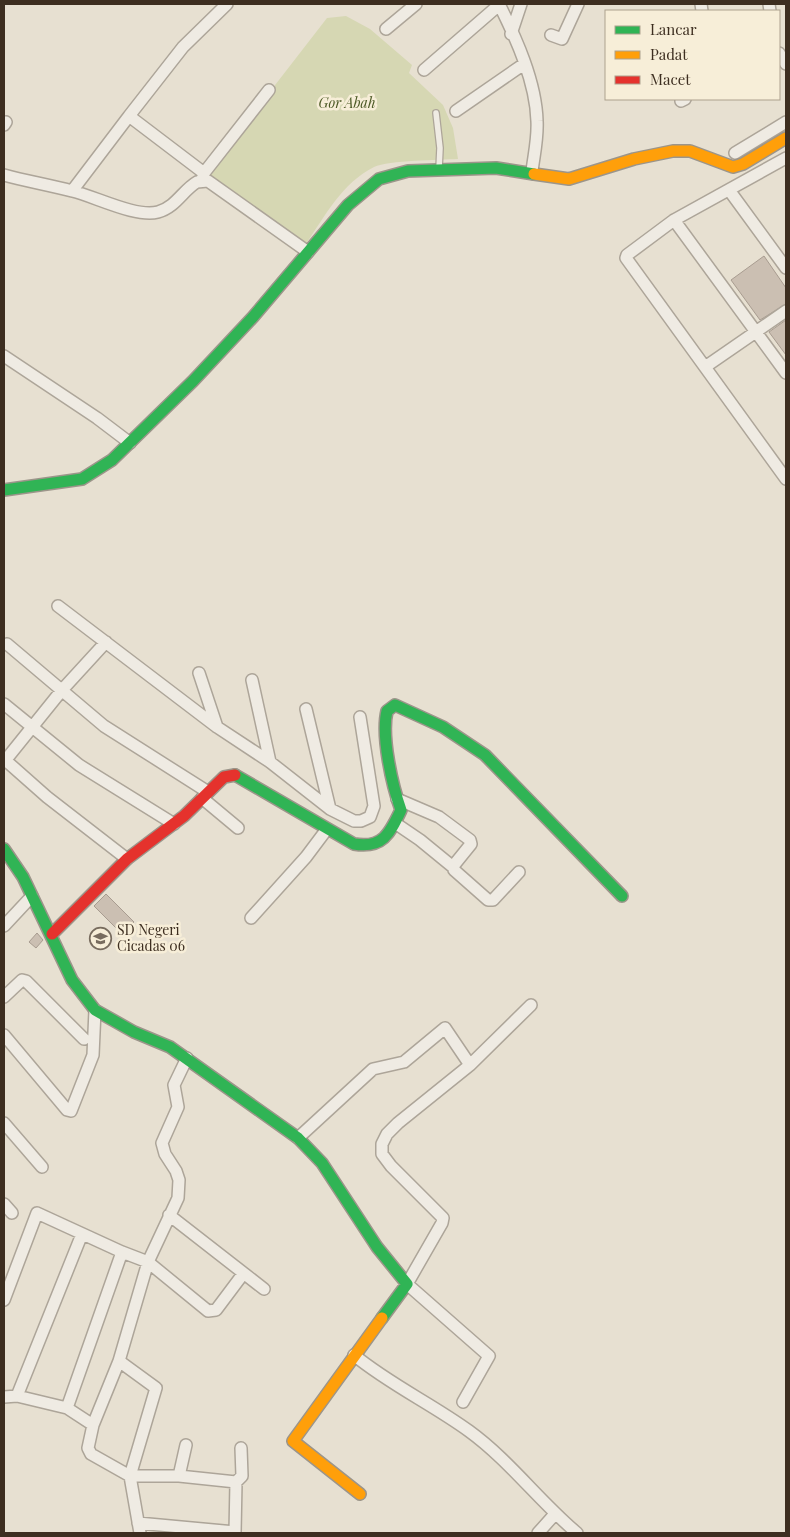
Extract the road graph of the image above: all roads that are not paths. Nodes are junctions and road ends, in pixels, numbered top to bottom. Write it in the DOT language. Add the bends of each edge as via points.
graph roads {
  1 [pos="227,4"];
  2 [pos="416,4"];
  3 [pos="499,4"];
  4 [pos="521,4"];
  5 [pos="578,4"];
  6 [pos="386,29"];
  7 [pos="512,34"];
  8 [pos="551,35"];
  9 [pos="524,64"];
  10 [pos="424,70"];
  11 [pos="269,90"];
  12 [pos="456,111"];
  13 [pos="436,113"];
  14 [pos="129,116"];
  15 [pos="786,122"];
  16 [pos="786,138"];
  17 [pos="735,153"];
  18 [pos="786,159"];
  19 [pos="439,169"];
  20 [pos="532,172"];
  21 [pos="4,175"];
  22 [pos="203,177"];
  23 [pos="729,190"];
  24 [pos="72,191"];
  25 [pos="674,220"];
  26 [pos="308,252"];
  27 [pos="786,268"];
  28 [pos="786,311"];
  29 [pos="756,332"];
  30 [pos="4,356"];
  31 [pos="705,367"];
  32 [pos="786,373"];
  33 [pos="130,443"];
  34 [pos="785,474"];
  35 [pos="4,490"];
  36 [pos="58,606"];
  37 [pos="106,642"];
  38 [pos="7,644"];
  39 [pos="199,673"];
  40 [pos="252,680"];
  41 [pos="62,690"];
  42 [pos="4,704"];
  43 [pos="306,709"];
  44 [pos="360,717"];
  45 [pos="217,726"];
  46 [pos="32,728"];
  47 [pos="4,761"];
  48 [pos="270,762"];
  49 [pos="205,795"];
  50 [pos="397,800"];
  51 [pos="330,809"];
  52 [pos="395,823"];
  53 [pos="174,824"];
  54 [pos="238,828"];
  55 [pos="327,829"];
  56 [pos="4,849"];
  57 [pos="127,859"];
  58 [pos="453,867"];
  59 [pos="519,872"];
  60 [pos="32,896"];
  61 [pos="622,896"];
  62 [pos="251,918"];
  63 [pos="4,926"];
  64 [pos="52,934"];
  65 [pos="4,997"];
  66 [pos="531,1005"];
  67 [pos="95,1010"];
  68 [pos="4,1035"];
  69 [pos="84,1039"];
  70 [pos="187,1058"];
  71 [pos="470,1065"];
  72 [pos="4,1123"];
  73 [pos="298,1138"];
  74 [pos="42,1167"];
  75 [pos="4,1204"];
  76 [pos="12,1213"];
  77 [pos="169,1215"];
  78 [pos="82,1234"];
  79 [pos="122,1252"];
  80 [pos="148,1262"];
  81 [pos="242,1274"];
  82 [pos="407,1284"];
  83 [pos="264,1290"];
  84 [pos="4,1300"];
  85 [pos="354,1355"];
  86 [pos="119,1361"];
  87 [pos="17,1396"];
  88 [pos="4,1397"];
  89 [pos="463,1402"];
  90 [pos="67,1408"];
  91 [pos="93,1425"];
  92 [pos="186,1445"];
  93 [pos="241,1448"];
  94 [pos="130,1476"];
  95 [pos="179,1476"];
  96 [pos="236,1482"];
  97 [pos="360,1494"];
  98 [pos="555,1514"];
  99 [pos="139,1528"];
  100 [pos="235,1533"];
  101 [pos="538,1533"];
  102 [pos="577,1533"];
  1 -- 14 [label="street" via="183,47"];
  2 -- 6 [label="street"];
  3 -- 7 [label="street"];
  3 -- 10 [label="street"];
  4 -- 7 [label="street"];
  5 -- 8 [label="street" via="562,39"];
  7 -- 9 [label="street"];
  9 -- 12 [label="street"];
  9 -- 20 [label="street" via="537,122"];
  11 -- 22 [label="street"];
  13 -- 19 [label="lane"];
  14 -- 22 [label="street"];
  14 -- 24 [label="street"];
  15 -- 17 [label="street"];
  16 -- 20 [label="street" via="734,167 690,152 673,151 569,179"];
  18 -- 23 [label="street"];
  19 -- 20 [label="street" via="496,168"];
  19 -- 26 [label="street" via="392,174 368,186"];
  21 -- 24 [label="street"];
  22 -- 24 [label="street" via="178,201 155,213 140,212"];
  22 -- 26 [label="street"];
  23 -- 25 [label="street"];
  23 -- 27 [label="street"];
  25 -- 29 [label="street"];
  25 -- 31 [label="street" via="626,258"];
  26 -- 33 [label="street" via="246,324"];
  28 -- 29 [label="street"];
  29 -- 31 [label="street"];
  29 -- 32 [label="street"];
  30 -- 33 [label="street"];
  31 -- 34 [label="street"];
  33 -- 35 [label="street" via="112,460 82,479"];
  36 -- 37 [label="street"];
  37 -- 41 [label="street"];
  37 -- 45 [label="street"];
  38 -- 41 [label="street"];
  39 -- 45 [label="street"];
  40 -- 48 [label="street"];
  41 -- 46 [label="street"];
  41 -- 49 [label="street" via="104,726"];
  42 -- 46 [label="street"];
  43 -- 51 [label="street"];
  44 -- 51 [label="street" via="373,811 366,820 354,821"];
  45 -- 48 [label="street"];
  46 -- 47 [label="street"];
  46 -- 53 [label="street" via="79,764"];
  47 -- 57 [label="street"];
  48 -- 51 [label="street"];
  49 -- 53 [label="street"];
  49 -- 54 [label="street"];
  49 -- 55 [label="street" via="224,777 236,775"];
  50 -- 52 [label="street" via="401,810"];
  50 -- 58 [label="street" via="439,817 470,840 471,844"];
  50 -- 61 [label="street" via="386,713 395,705 443,727 484,755"];
  52 -- 55 [label="street" via="382,841 365,847"];
  52 -- 58 [label="street"];
  53 -- 57 [label="street"];
  55 -- 62 [label="street"];
  56 -- 60 [label="street"];
  57 -- 64 [label="street"];
  58 -- 59 [label="street" via="490,901"];
  60 -- 63 [label="street"];
  60 -- 64 [label="street"];
  64 -- 67 [label="street" via="72,980"];
  65 -- 69 [label="street" via="26,980"];
  66 -- 71 [label="street"];
  67 -- 68 [label="street" via="93,1055 71,1111"];
  67 -- 70 [label="street"];
  70 -- 73 [label="street"];
  70 -- 77 [label="street" via="174,1085 178,1107 162,1143 179,1180 178,1198"];
  71 -- 73 [label="street" via="444,1028 404,1062 374,1069"];
  71 -- 82 [label="street" via="398,1123 382,1144 382,1154 391,1166 443,1218"];
  72 -- 74 [label="street"];
  73 -- 82 [label="street" via="322,1163 377,1247"];
  75 -- 76 [label="street"];
  77 -- 80 [label="street"];
  77 -- 81 [label="street"];
  78 -- 79 [label="street"];
  78 -- 84 [label="street" via="37,1213"];
  78 -- 87 [label="street"];
  79 -- 80 [label="street"];
  79 -- 90 [label="street"];
  80 -- 81 [label="street" via="208,1311 216,1310"];
  80 -- 86 [label="street"];
  81 -- 83 [label="street"];
  82 -- 85 [label="street"];
  82 -- 89 [label="street" via="488,1354"];
  85 -- 97 [label="street" via="293,1441"];
  85 -- 98 [label="street" via="369,1368 476,1436"];
  86 -- 91 [label="street"];
  86 -- 94 [label="street" via="156,1388"];
  87 -- 88 [label="street"];
  87 -- 90 [label="street"];
  90 -- 91 [label="street"];
  91 -- 94 [label="street" via="89,1451"];
  92 -- 95 [label="street"];
  93 -- 96 [label="street" via="242,1476"];
  94 -- 95 [label="street"];
  94 -- 99 [label="street"];
  95 -- 96 [label="street"];
  96 -- 100 [label="street"];
  98 -- 101 [label="street"];
  98 -- 102 [label="street"];
  99 -- 100 [label="street"];
}
